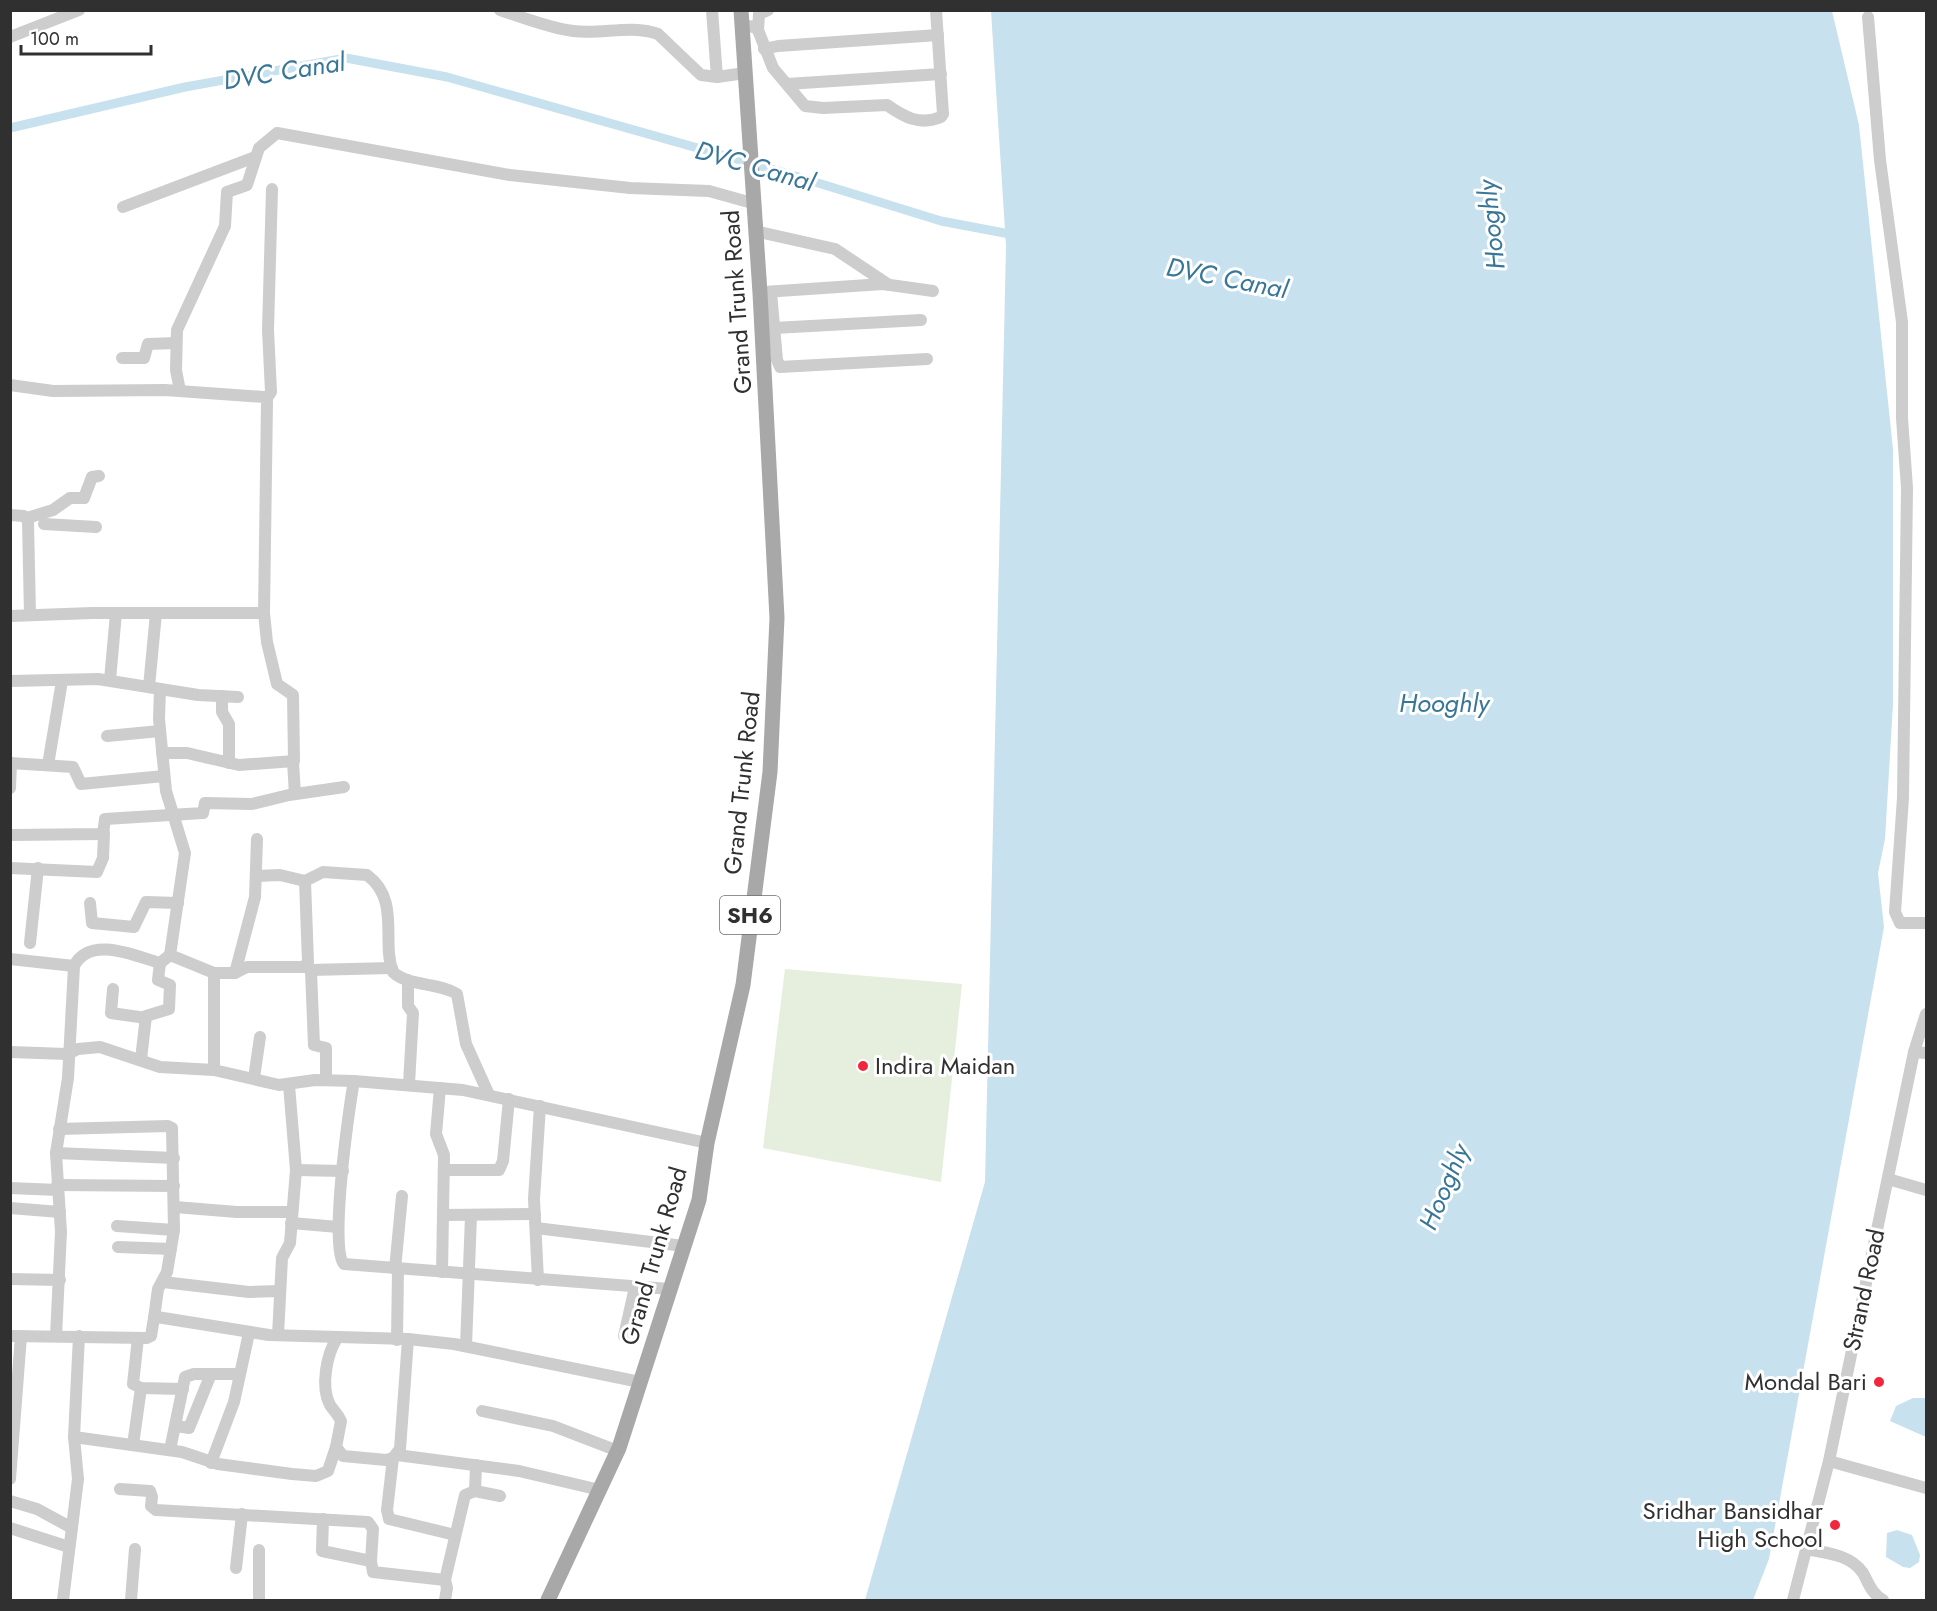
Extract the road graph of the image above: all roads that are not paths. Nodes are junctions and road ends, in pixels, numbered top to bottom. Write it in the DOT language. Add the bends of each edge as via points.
graph roads {
  1 [pos="80,10"];
  2 [pos="500,10"];
  3 [pos="712,10"];
  4 [pos="936,10"];
  5 [pos="762,12"];
  6 [pos="1869,16"];
  7 [pos="741,18"];
  8 [pos="758,30"];
  9 [pos="938,35"];
  10 [pos="10,37"];
  11 [pos="764,49"];
  12 [pos="941,74"];
  13 [pos="717,77"];
  14 [pos="745,77"];
  15 [pos="787,84"];
  16 [pos="255,157"];
  17 [pos="272,189"];
  18 [pos="752,201"];
  19 [pos="123,207"];
  20 [pos="755,231"];
  21 [pos="888,285"];
  22 [pos="933,291"];
  23 [pos="766,292"];
  24 [pos="921,320"];
  25 [pos="774,328"];
  26 [pos="176,343"];
  27 [pos="122,358"];
  28 [pos="927,359"];
  29 [pos="10,385"];
  30 [pos="180,391"];
  31 [pos="267,398"];
  32 [pos="99,476"];
  33 [pos="10,515"];
  34 [pos="27,518"];
  35 [pos="44,524"];
  36 [pos="96,527"];
  37 [pos="116,613"];
  38 [pos="156,613"];
  39 [pos="264,613"];
  40 [pos="30,615"];
  41 [pos="10,616"];
  42 [pos="110,680"];
  43 [pos="10,681"];
  44 [pos="62,681"];
  45 [pos="155,688"];
  46 [pos="222,696"];
  47 [pos="238,696"];
  48 [pos="160,731"];
  49 [pos="107,736"];
  50 [pos="162,753"];
  51 [pos="293,762"];
  52 [pos="11,763"];
  53 [pos="229,763"];
  54 [pos="48,765"];
  55 [pos="164,776"];
  56 [pos="344,787"];
  57 [pos="10,788"];
  58 [pos="295,794"];
  59 [pos="173,815"];
  60 [pos="104,833"];
  61 [pos="10,835"];
  62 [pos="257,839"];
  63 [pos="10,868"];
  64 [pos="38,868"];
  65 [pos="257,876"];
  66 [pos="305,881"];
  67 [pos="90,903"];
  68 [pos="178,903"];
  69 [pos="1926,923"];
  70 [pos="30,943"];
  71 [pos="10,959"];
  72 [pos="165,959"];
  73 [pos="74,966"];
  74 [pos="309,968"];
  75 [pos="392,968"];
  76 [pos="214,973"];
  77 [pos="235,973"];
  78 [pos="408,980"];
  79 [pos="113,989"];
  80 [pos="1926,1014"];
  81 [pos="146,1018"];
  82 [pos="260,1037"];
  83 [pos="10,1052"];
  84 [pos="1920,1052"];
  85 [pos="67,1054"];
  86 [pos="141,1059"];
  87 [pos="214,1070"];
  88 [pos="254,1078"];
  89 [pos="326,1080"];
  90 [pos="354,1081"];
  91 [pos="409,1084"];
  92 [pos="290,1085"];
  93 [pos="440,1088"];
  94 [pos="489,1095"];
  95 [pos="509,1099"];
  96 [pos="540,1106"];
  97 [pos="59,1129"];
  98 [pos="707,1143"];
  99 [pos="56,1153"];
  100 [pos="174,1158"];
  101 [pos="296,1170"];
  102 [pos="445,1170"];
  103 [pos="343,1172"];
  104 [pos="1888,1179"];
  105 [pos="174,1186"];
  106 [pos="58,1187"];
  107 [pos="10,1188"];
  108 [pos="1926,1190"];
  109 [pos="402,1196"];
  110 [pos="175,1206"];
  111 [pos="10,1208"];
  112 [pos="60,1212"];
  113 [pos="535,1214"];
  114 [pos="444,1215"];
  115 [pos="471,1216"];
  116 [pos="292,1217"];
  117 [pos="117,1226"];
  118 [pos="338,1227"];
  119 [pos="536,1228"];
  120 [pos="174,1230"];
  121 [pos="684,1246"];
  122 [pos="118,1247"];
  123 [pos="171,1249"];
  124 [pos="397,1269"];
  125 [pos="442,1272"];
  126 [pos="469,1275"];
  127 [pos="10,1279"];
  128 [pos="60,1280"];
  129 [pos="538,1280"];
  130 [pos="163,1282"];
  131 [pos="635,1287"];
  132 [pos="670,1289"];
  133 [pos="280,1291"];
  134 [pos="154,1318"];
  135 [pos="249,1333"];
  136 [pos="278,1335"];
  137 [pos="16,1336"];
  138 [pos="56,1336"];
  139 [pos="79,1336"];
  140 [pos="624,1336"];
  141 [pos="138,1338"];
  142 [pos="337,1338"];
  143 [pos="402,1340"];
  144 [pos="466,1346"];
  145 [pos="211,1374"];
  146 [pos="240,1374"];
  147 [pos="640,1382"];
  148 [pos="141,1388"];
  149 [pos="183,1389"];
  150 [pos="482,1411"];
  151 [pos="176,1426"];
  152 [pos="74,1437"];
  153 [pos="134,1445"];
  154 [pos="336,1447"];
  155 [pos="170,1450"];
  156 [pos="618,1451"];
  157 [pos="395,1457"];
  158 [pos="1829,1461"];
  159 [pos="211,1462"];
  160 [pos="476,1465"];
  161 [pos="10,1479"];
  162 [pos="1926,1488"];
  163 [pos="120,1489"];
  164 [pos="600,1490"];
  165 [pos="475,1491"];
  166 [pos="500,1496"];
  167 [pos="10,1501"];
  168 [pos="242,1514"];
  169 [pos="323,1519"];
  170 [pos="10,1528"];
  171 [pos="72,1528"];
  172 [pos="456,1535"];
  173 [pos="69,1547"];
  174 [pos="135,1549"];
  175 [pos="1806,1549"];
  176 [pos="259,1550"];
  177 [pos="371,1561"];
  178 [pos="236,1568"];
  179 [pos="445,1580"];
  180 [pos="63,1600"];
  181 [pos="131,1600"];
  182 [pos="259,1600"];
  183 [pos="445,1600"];
  184 [pos="548,1600"];
  185 [pos="1793,1600"];
  186 [pos="1883,1600"];
  1 -- 10 [label="street"];
  2 -- 13 [label="street" via="573,31 628,29 658,34 696,71"];
  3 -- 13 [label="street"];
  4 -- 9 [label="street"];
  5 -- 8 [label="street"];
  6 -- 69 [label="street" via="1880,160 1902,322 1907,488 1903,798 1895,912 1900,923"];
  7 -- 8 [label="street"];
  7 -- 14 [label="main road, Grand Trunk Road / SH6"];
  8 -- 11 [label="street"];
  9 -- 11 [label="street"];
  9 -- 12 [label="street"];
  11 -- 15 [label="street" via="772,69"];
  12 -- 15 [label="street"];
  12 -- 15 [label="street" via="943,114 928,120 904,117 887,105 813,108 800,103"];
  13 -- 14 [label="street"];
  14 -- 18 [label="main road, Grand Trunk Road / SH6"];
  16 -- 18 [label="street" via="265,142 281,133 510,175 630,188 709,191"];
  16 -- 19 [label="street"];
  16 -- 26 [label="street" via="247,185 227,192 225,226 184,310"];
  17 -- 31 [label="street" via="268,330 271,392"];
  18 -- 20 [label="main road, Grand Trunk Road / SH6"];
  20 -- 21 [label="street" via="835,249"];
  20 -- 23 [label="main road, Grand Trunk Road / SH6"];
  21 -- 22 [label="street"];
  21 -- 23 [label="street"];
  23 -- 25 [label="street"];
  23 -- 98 [label="main road, Grand Trunk Road / SH6" via="777,618 773,742 743,985"];
  24 -- 25 [label="street"];
  25 -- 28 [label="street" via="777,360 784,369"];
  26 -- 27 [label="street" via="148,344 144,358"];
  26 -- 30 [label="street"];
  29 -- 30 [label="street" via="53,391"];
  30 -- 31 [label="street"];
  31 -- 39 [label="street"];
  32 -- 34 [label="street" via="92,477 84,498 70,498 60,507"];
  33 -- 34 [label="street"];
  34 -- 40 [label="street"];
  35 -- 36 [label="street"];
  37 -- 38 [label="street"];
  37 -- 40 [label="street"];
  37 -- 42 [label="street"];
  38 -- 39 [label="street"];
  38 -- 45 [label="street"];
  39 -- 51 [label="street" via="277,684 293,695"];
  40 -- 41 [label="street"];
  42 -- 44 [label="street"];
  42 -- 45 [label="street"];
  43 -- 44 [label="street"];
  44 -- 54 [label="street"];
  45 -- 46 [label="street"];
  45 -- 48 [label="street"];
  46 -- 47 [label="street"];
  46 -- 53 [label="street" via="222,712 229,724"];
  48 -- 49 [label="street"];
  48 -- 50 [label="street"];
  50 -- 53 [label="street" via="187,753"];
  50 -- 55 [label="street"];
  51 -- 53 [label="street"];
  51 -- 58 [label="street"];
  52 -- 54 [label="street"];
  52 -- 57 [label="street"];
  54 -- 55 [label="street" via="73,766 81,784"];
  55 -- 59 [label="street"];
  56 -- 58 [label="street"];
  58 -- 59 [label="street" via="252,804 205,803 203,813"];
  59 -- 60 [label="street" via="105,819"];
  59 -- 68 [label="street" via="185,852"];
  60 -- 61 [label="street"];
  60 -- 64 [label="street" via="103,858 97,872"];
  62 -- 65 [label="street"];
  63 -- 64 [label="street"];
  64 -- 70 [label="street"];
  65 -- 66 [label="street" via="280,875"];
  65 -- 77 [label="street" via="254,906"];
  66 -- 74 [label="street"];
  66 -- 75 [label="street" via="323,872 357,873 373,880 388,919"];
  67 -- 68 [label="street" via="92,922 134,927 146,902"];
  68 -- 72 [label="street"];
  71 -- 73 [label="street"];
  72 -- 73 [label="street" via="102,949 82,956"];
  72 -- 76 [label="street"];
  72 -- 81 [label="street" via="159,980 170,984 169,1009"];
  73 -- 85 [label="street"];
  74 -- 75 [label="street"];
  74 -- 77 [label="street" via="246,967"];
  74 -- 89 [label="street" via="314,1045 326,1048"];
  75 -- 78 [label="street" via="396,975"];
  76 -- 77 [label="street"];
  76 -- 87 [label="street"];
  78 -- 91 [label="street" via="408,1006 413,1013"];
  78 -- 94 [label="street" via="451,990 459,998 466,1044"];
  79 -- 81 [label="street" via="111,1013"];
  80 -- 84 [label="street, Strand Road"];
  81 -- 86 [label="street"];
  82 -- 88 [label="street"];
  83 -- 85 [label="street"];
  84 -- 104 [label="street, Strand Road"];
  85 -- 86 [label="street" via="100,1047"];
  85 -- 97 [label="street" via="68,1078"];
  86 -- 87 [label="street" via="173,1069"];
  87 -- 88 [label="street"];
  88 -- 92 [label="street"];
  89 -- 90 [label="street"];
  89 -- 92 [label="street"];
  90 -- 91 [label="street"];
  90 -- 103 [label="street"];
  91 -- 93 [label="street"];
  92 -- 101 [label="street"];
  93 -- 94 [label="street"];
  93 -- 102 [label="street" via="436,1134 443,1149"];
  94 -- 95 [label="street"];
  95 -- 96 [label="street"];
  95 -- 102 [label="street" via="499,1170"];
  96 -- 98 [label="street"];
  96 -- 113 [label="street"];
  97 -- 99 [label="street"];
  97 -- 100 [label="street" via="168,1126 173,1133"];
  98 -- 121 [label="main road, Grand Trunk Road / SH6" via="699,1200"];
  99 -- 100 [label="street"];
  99 -- 106 [label="street"];
  100 -- 105 [label="street"];
  101 -- 103 [label="street"];
  101 -- 116 [label="street"];
  102 -- 114 [label="street"];
  103 -- 118 [label="street"];
  104 -- 108 [label="street"];
  104 -- 158 [label="street, Strand Road"];
  105 -- 106 [label="street"];
  105 -- 110 [label="street"];
  106 -- 107 [label="street"];
  106 -- 112 [label="street"];
  109 -- 124 [label="street"];
  110 -- 116 [label="street"];
  110 -- 120 [label="street"];
  111 -- 112 [label="street"];
  112 -- 128 [label="street"];
  113 -- 115 [label="street"];
  113 -- 119 [label="street"];
  114 -- 115 [label="street"];
  114 -- 125 [label="street"];
  115 -- 126 [label="street"];
  116 -- 118 [label="street"];
  116 -- 133 [label="street" via="290,1243 282,1258"];
  117 -- 120 [label="street"];
  118 -- 124 [label="street" via="339,1259 344,1264"];
  119 -- 121 [label="street"];
  119 -- 129 [label="street"];
  120 -- 123 [label="street"];
  121 -- 132 [label="main road, Grand Trunk Road / SH6"];
  122 -- 123 [label="street"];
  123 -- 130 [label="street"];
  124 -- 125 [label="street"];
  124 -- 143 [label="street"];
  125 -- 126 [label="street"];
  126 -- 129 [label="street"];
  126 -- 144 [label="street"];
  127 -- 128 [label="street"];
  128 -- 138 [label="street"];
  129 -- 131 [label="street"];
  130 -- 133 [label="street" via="249,1292"];
  130 -- 134 [label="street" via="158,1289"];
  131 -- 132 [label="street"];
  131 -- 140 [label="street"];
  132 -- 147 [label="main road, Grand Trunk Road / SH6"];
  133 -- 136 [label="street"];
  134 -- 135 [label="street"];
  134 -- 141 [label="street" via="151,1336"];
  135 -- 136 [label="street"];
  135 -- 146 [label="street"];
  136 -- 142 [label="street"];
  137 -- 138 [label="street"];
  137 -- 161 [label="street"];
  138 -- 139 [label="street"];
  139 -- 141 [label="street"];
  139 -- 152 [label="street"];
  141 -- 148 [label="street" via="133,1381"];
  142 -- 143 [label="street"];
  142 -- 154 [label="street" via="327,1369 329,1402 341,1421"];
  143 -- 144 [label="street"];
  143 -- 157 [label="street" via="402,1441"];
  144 -- 147 [label="street"];
  145 -- 146 [label="street"];
  145 -- 149 [label="street" via="189,1375 183,1380"];
  145 -- 151 [label="street" via="189,1428"];
  146 -- 159 [label="street" via="234,1402"];
  147 -- 156 [label="main road, Grand Trunk Road / SH6"];
  148 -- 149 [label="street"];
  148 -- 153 [label="street"];
  149 -- 151 [label="street"];
  150 -- 156 [label="street" via="553,1426"];
  151 -- 155 [label="street"];
  152 -- 153 [label="street"];
  152 -- 171 [label="street" via="78,1479"];
  153 -- 155 [label="street"];
  154 -- 157 [label="street" via="343,1456"];
  154 -- 159 [label="street" via="328,1471 316,1476"];
  155 -- 159 [label="street"];
  156 -- 164 [label="main road, Grand Trunk Road / SH6"];
  157 -- 160 [label="street"];
  157 -- 172 [label="street" via="389,1519"];
  158 -- 162 [label="street"];
  158 -- 175 [label="street, Strand Road"];
  160 -- 164 [label="street" via="544,1475"];
  160 -- 165 [label="street"];
  163 -- 168 [label="street" via="150,1491 151,1506 156,1510"];
  164 -- 184 [label="main road, Grand Trunk Road / SH6"];
  165 -- 166 [label="street"];
  165 -- 172 [label="street" via="465,1495"];
  167 -- 171 [label="street" via="37,1509"];
  168 -- 169 [label="street"];
  168 -- 178 [label="street"];
  169 -- 177 [label="street" via="322,1551"];
  169 -- 177 [label="street" via="372,1524"];
  170 -- 173 [label="street"];
  171 -- 173 [label="street"];
  172 -- 179 [label="street"];
  173 -- 180 [label="street"];
  174 -- 181 [label="street"];
  175 -- 185 [label="street, Strand Road"];
  175 -- 186 [label="street" via="1845,1558 1859,1569 1874,1594"];
  176 -- 182 [label="street"];
  177 -- 179 [label="street" via="376,1574"];
  179 -- 183 [label="street"];
}
